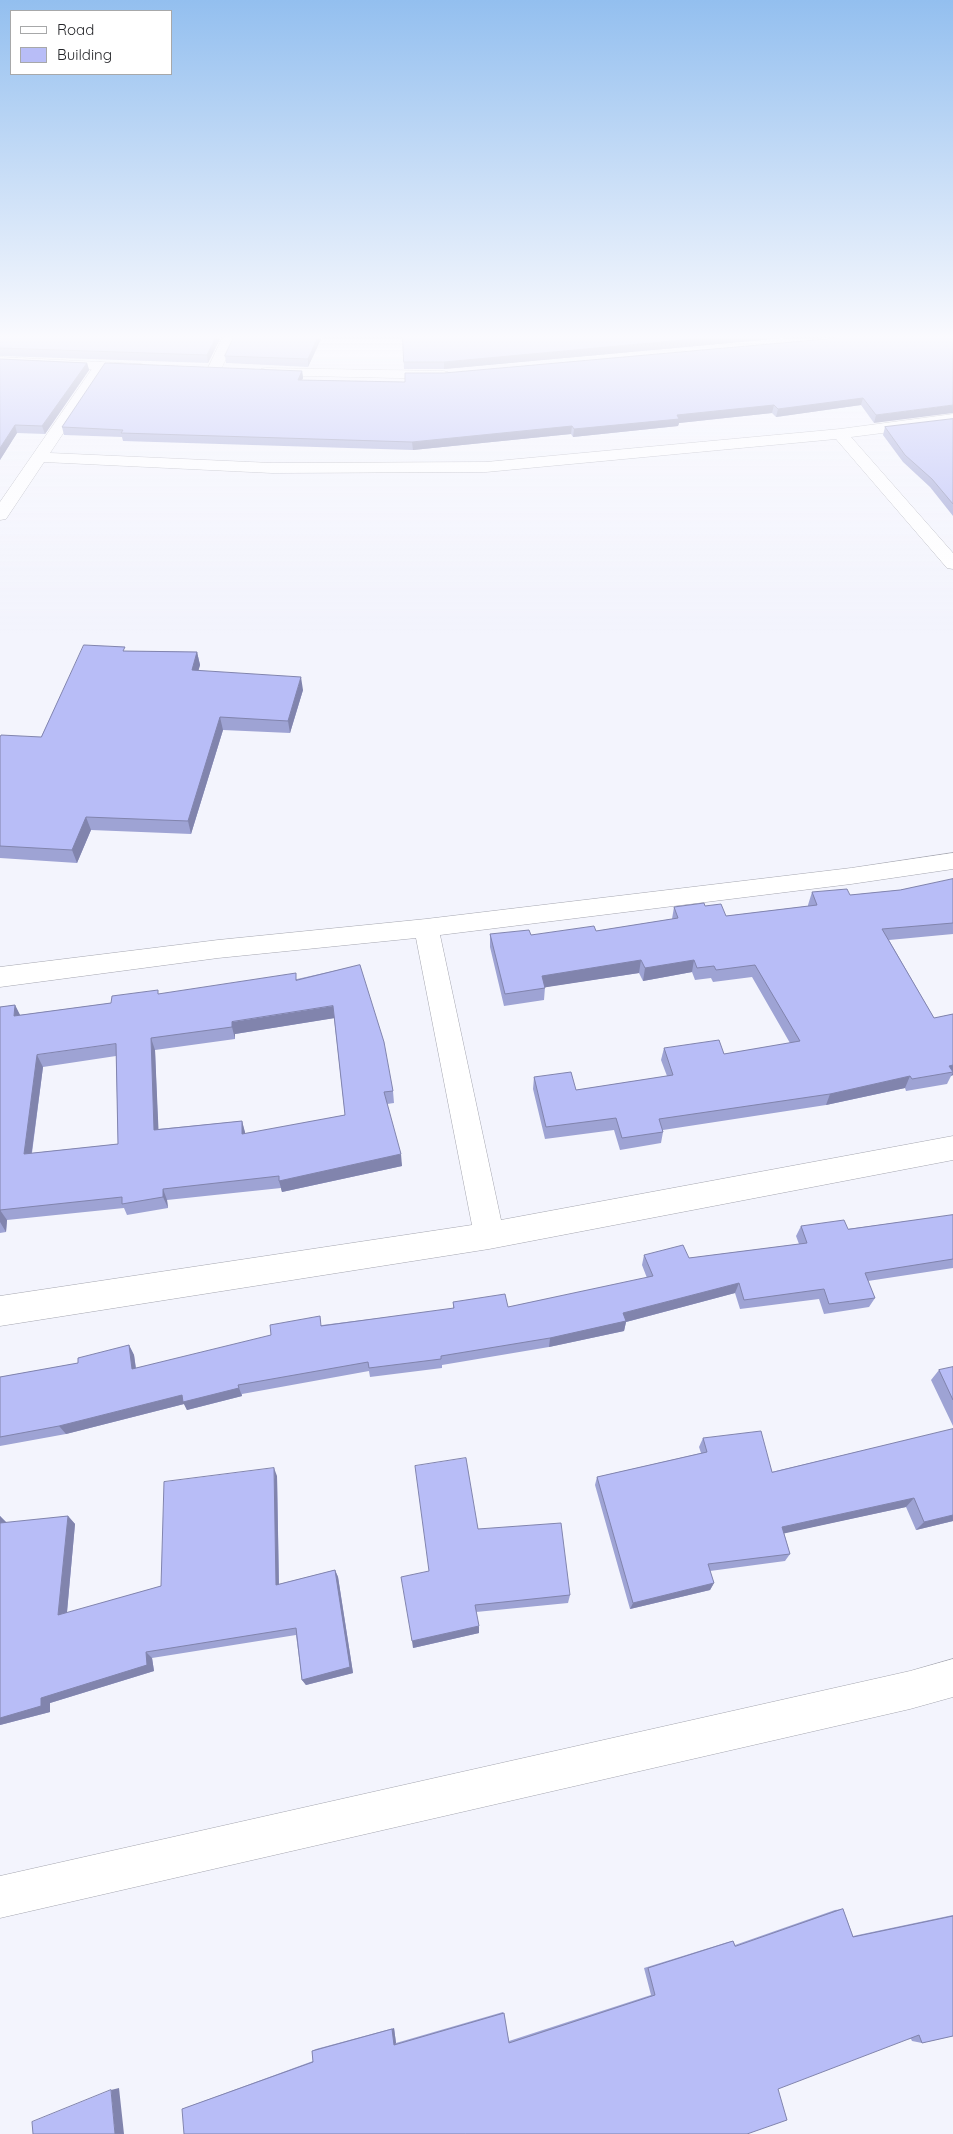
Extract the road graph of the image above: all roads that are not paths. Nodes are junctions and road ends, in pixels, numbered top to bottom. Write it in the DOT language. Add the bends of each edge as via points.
graph roads {
  1 [pos="54,437"];
  2 [pos="812,437"];
  3 [pos="842,437"];
  4 [pos="40,457"];
  5 [pos="0,516"];
  6 [pos="953,564"];
  7 [pos="953,861"];
  8 [pos="426,928"];
  9 [pos="0,977"];
  10 [pos="953,1148"];
  11 [pos="489,1236"];
  12 [pos="0,1311"];
  13 [pos="953,1678"];
  14 [pos="0,1897"];
  1 -- 4 [label="street"];
  2 -- 4 [label="street" via="466,468 272,468"];
  3 -- 6 [label="street"];
  4 -- 5 [label="street"];
  7 -- 8 [label="street"];
  8 -- 9 [label="street" via="218,949"];
  8 -- 11 [label="street"];
  10 -- 11 [label="street"];
  11 -- 12 [label="street"];
  13 -- 14 [label="street"];
}
